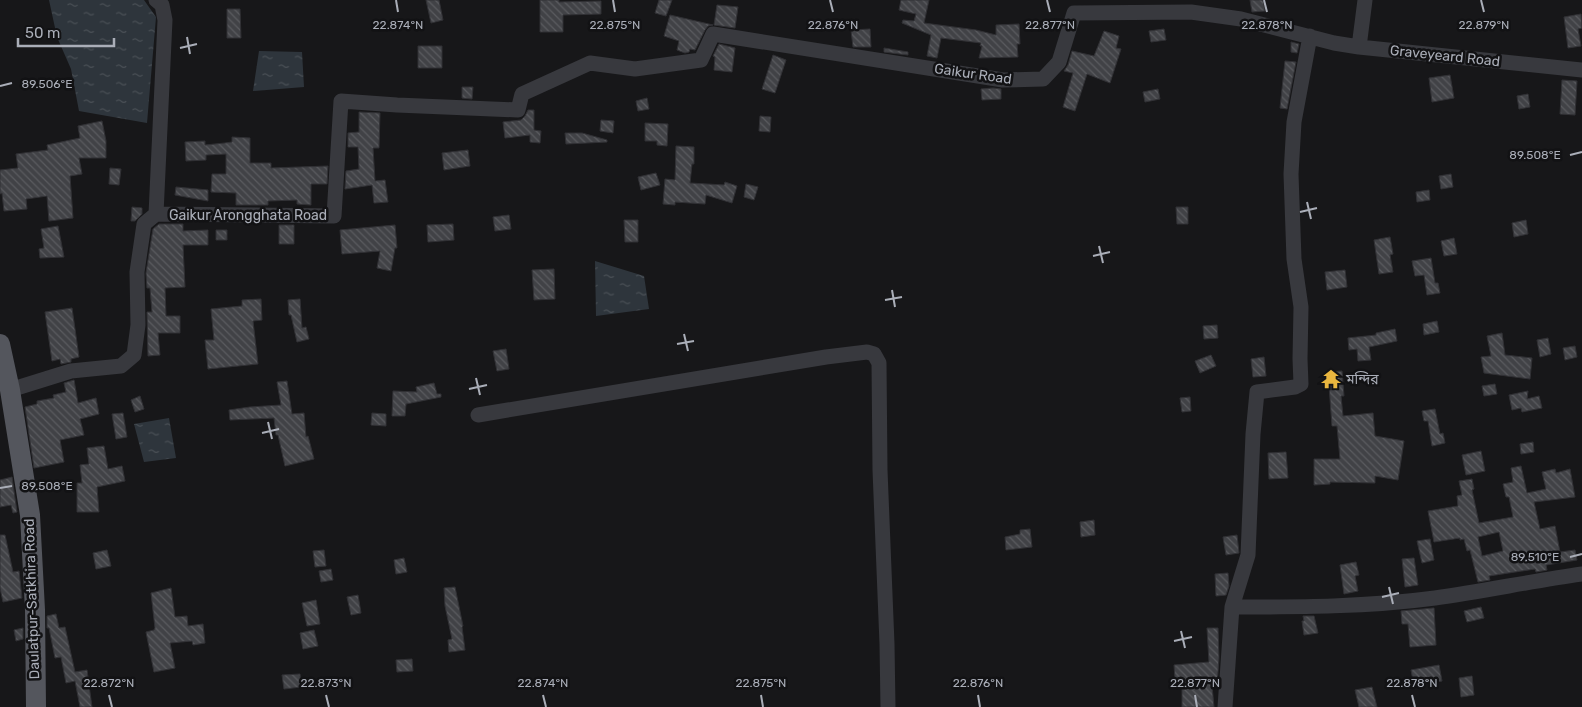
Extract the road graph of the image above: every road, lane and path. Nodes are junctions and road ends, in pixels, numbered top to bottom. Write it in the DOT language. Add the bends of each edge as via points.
graph roads {
  1 [pos="156,0"];
  2 [pos="1366,0"];
  3 [pos="713,34"];
  4 [pos="1310,36"];
  5 [pos="1359,47"];
  6 [pos="1582,70"];
  7 [pos="156,214"];
  8 [pos="0,344"];
  9 [pos="10,390"];
  10 [pos="478,415"];
  11 [pos="1582,574"];
  12 [pos="1232,607"];
  13 [pos="36,707"];
  14 [pos="888,707"];
  15 [pos="1225,707"];
  1 -- 7 [label="street" via="162,5 166,20"];
  2 -- 5 [label="street"];
  3 -- 4 [label="street, Gaikur Road" via="1003,80 1044,79 1059,62 1074,13 1191,12"];
  3 -- 7 [label="street, Gaikur Arongghata Road" via="702,60 635,69 590,62 522,94 518,110 341,101 334,216"];
  4 -- 5 [label="street, Graveyeard Road"];
  4 -- 12 [label="street" via="1294,122 1291,174 1294,259 1301,306 1301,384 1258,392 1248,555"];
  5 -- 6 [label="street, Graveyeard Road"];
  7 -- 9 [label="street, Gaikur Arongghata Road" via="144,224 137,272 138,325 134,355 121,366 71,371"];
  8 -- 9 [label="main road, Daulatpur-Satkhira Road"];
  9 -- 13 [label="main road, Daulatpur-Satkhira Road" via="30,515"];
  10 -- 14 [label="street" via="826,357 874,354 879,363"];
  11 -- 12 [label="street" via="1403,601"];
  12 -- 15 [label="street"];
}
